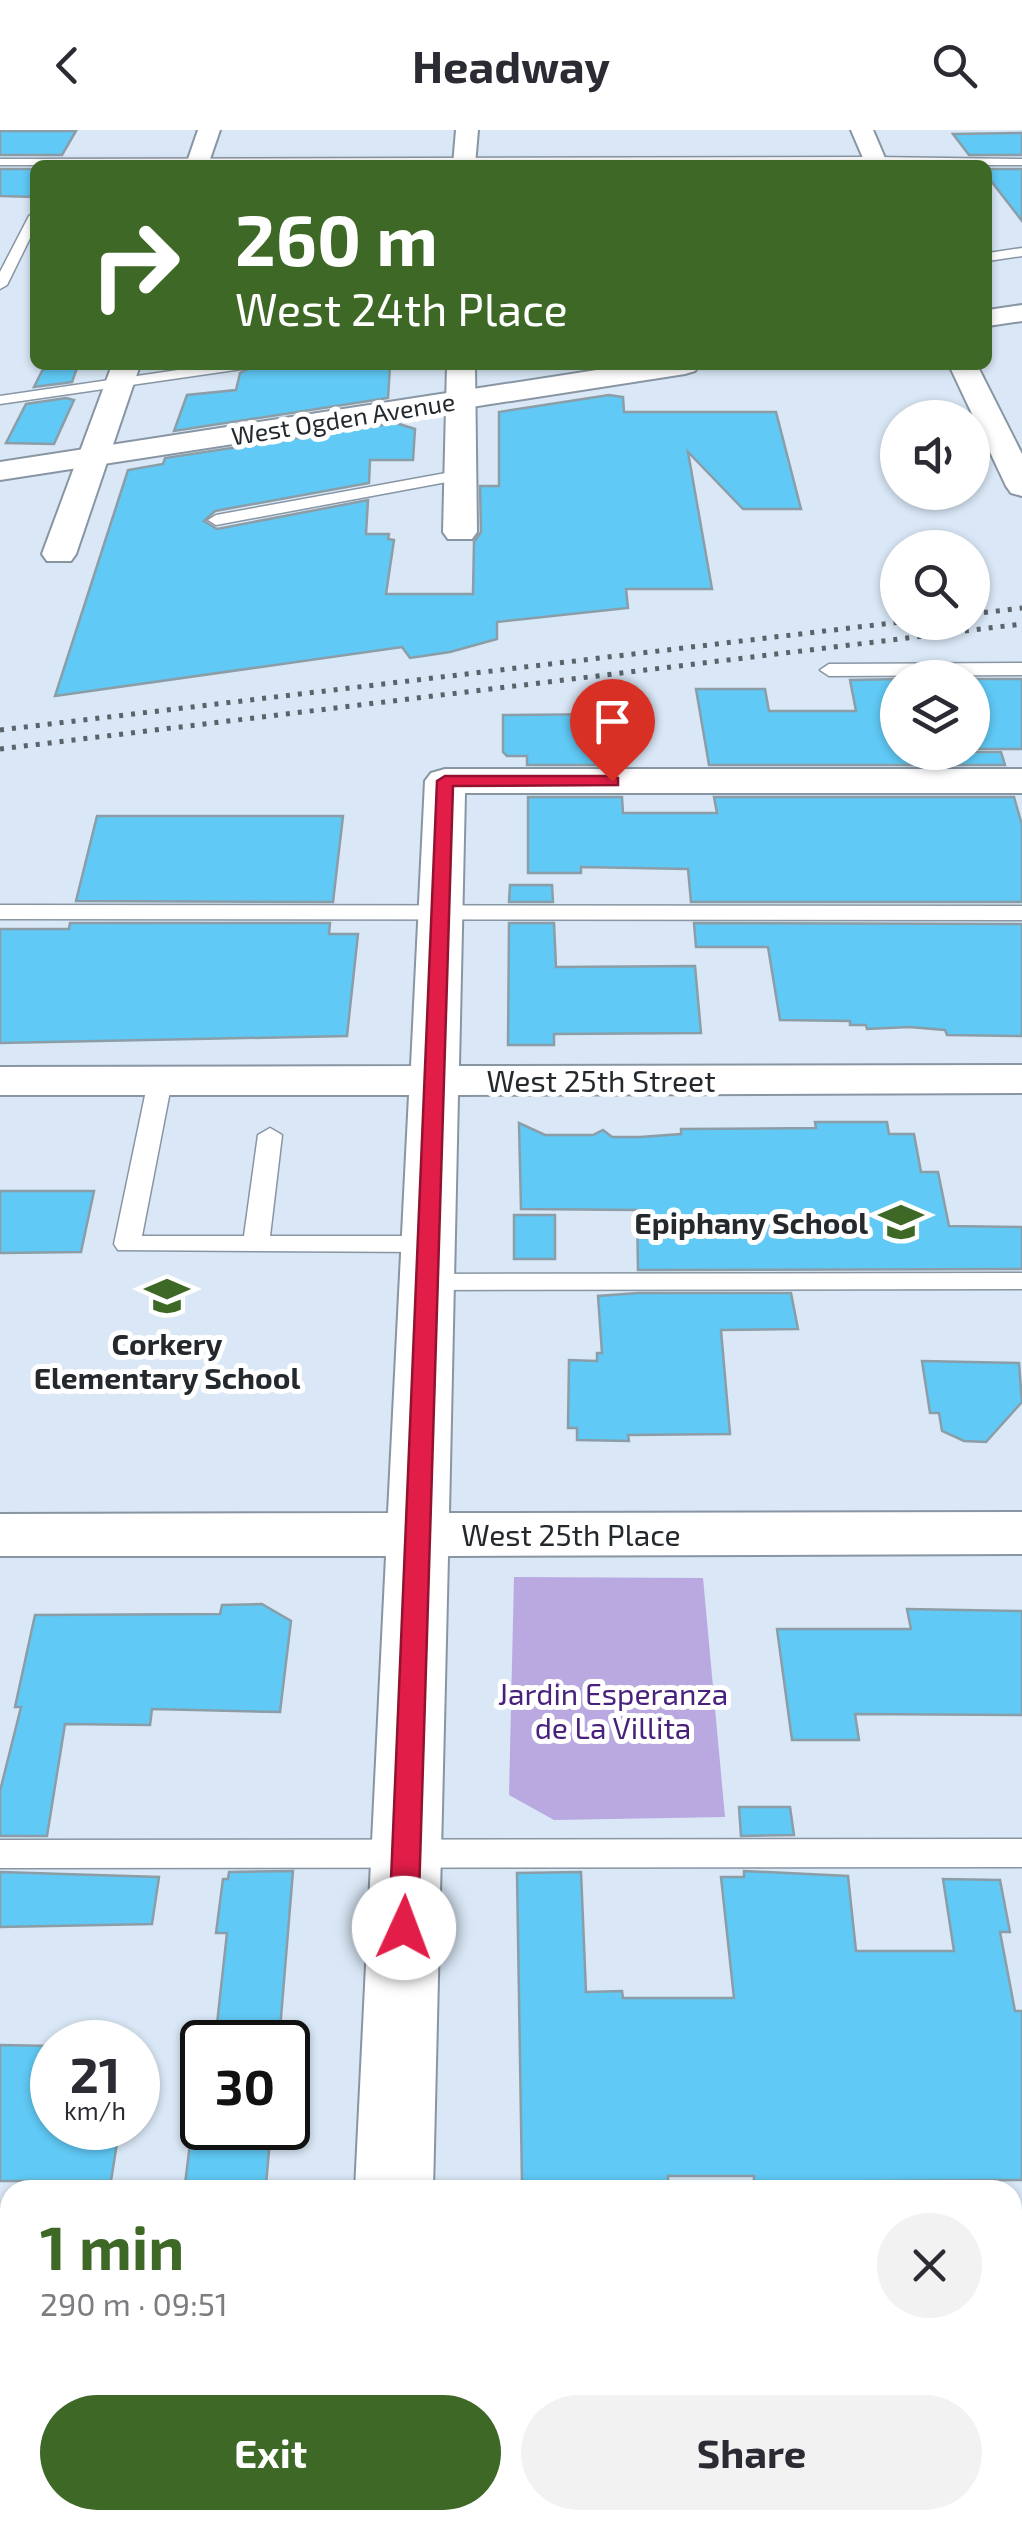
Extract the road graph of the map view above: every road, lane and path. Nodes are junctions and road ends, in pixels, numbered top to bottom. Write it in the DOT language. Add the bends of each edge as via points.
graph roads {
  1 [pos="209,130"];
  2 [pos="467,130"];
  3 [pos="862,130"];
  4 [pos="199,160"];
  5 [pos="464,160"];
  6 [pos="875,160"];
  7 [pos="0,162"];
  8 [pos="992,162"];
  9 [pos="1022,162"];
  10 [pos="30,163"];
  11 [pos="30,226"];
  12 [pos="1022,252"];
  13 [pos="992,256"];
  14 [pos="0,285"];
  15 [pos="1022,313"];
  16 [pos="992,317"];
  17 [pos="176,370"];
  18 [pos="461,370"];
  19 [pos="653,370"];
  20 [pos="966,370"];
  21 [pos="124,374"];
  22 [pos="0,400"];
  23 [pos="460,400"];
  24 [pos="94,456"];
  25 [pos="0,470"];
  26 [pos="458,476"];
  27 [pos="1022,486"];
  28 [pos="216,520"];
  29 [pos="460,532"];
  30 [pos="59,554"];
  31 [pos="1022,668"];
  32 [pos="829,670"];
  33 [pos="1022,781"];
  34 [pos="0,912"];
  35 [pos="440,913"];
  36 [pos="1022,914"];
  37 [pos="1022,1079"];
  38 [pos="160,1080"];
  39 [pos="434,1080"];
  40 [pos="0,1081"];
  41 [pos="270,1134"];
  42 [pos="256,1244"];
  43 [pos="427,1263"];
  44 [pos="1022,1281"];
  45 [pos="1022,1533"];
  46 [pos="418,1534"];
  47 [pos="0,1535"];
  48 [pos="1022,1853"];
  49 [pos="0,1854"];
  50 [pos="406,1854"];
  51 [pos="394,2180"];
  1 -- 4 [label="street"];
  2 -- 5 [label="street"];
  3 -- 6 [label="street"];
  7 -- 10 [label="lane"];
  8 -- 9 [label="lane"];
  11 -- 14 [label="lane"];
  12 -- 13 [label="lane"];
  15 -- 16 [label="street"];
  17 -- 21 [label="lane"];
  18 -- 23 [label="street"];
  19 -- 23 [label="street, West Ogden Avenue"];
  20 -- 27 [label="street"];
  21 -- 22 [label="lane"];
  21 -- 24 [label="street"];
  23 -- 24 [label="street, West Ogden Avenue"];
  23 -- 26 [label="street"];
  24 -- 25 [label="street, West Ogden Avenue"];
  24 -- 30 [label="street"];
  26 -- 28 [label="lane"];
  26 -- 29 [label="street"];
  31 -- 32 [label="lane"];
  33 -- 35 [label="street" via="445,781"];
  34 -- 35 [label="lane"];
  35 -- 36 [label="lane"];
  35 -- 39 [label="street"];
  37 -- 39 [label="street, West 25th Street"];
  38 -- 39 [label="street, West 25th Street"];
  38 -- 40 [label="street, West 25th Street"];
  38 -- 42 [label="lane" via="127,1244"];
  39 -- 43 [label="street"];
  41 -- 42 [label="lane"];
  42 -- 43 [label="lane"];
  43 -- 44 [label="lane"];
  43 -- 46 [label="street"];
  45 -- 46 [label="street, West 25th Place"];
  46 -- 47 [label="street, West 25th Place"];
  46 -- 50 [label="street"];
  48 -- 50 [label="lane"];
  49 -- 50 [label="lane"];
  50 -- 51 [label="street"];
}
